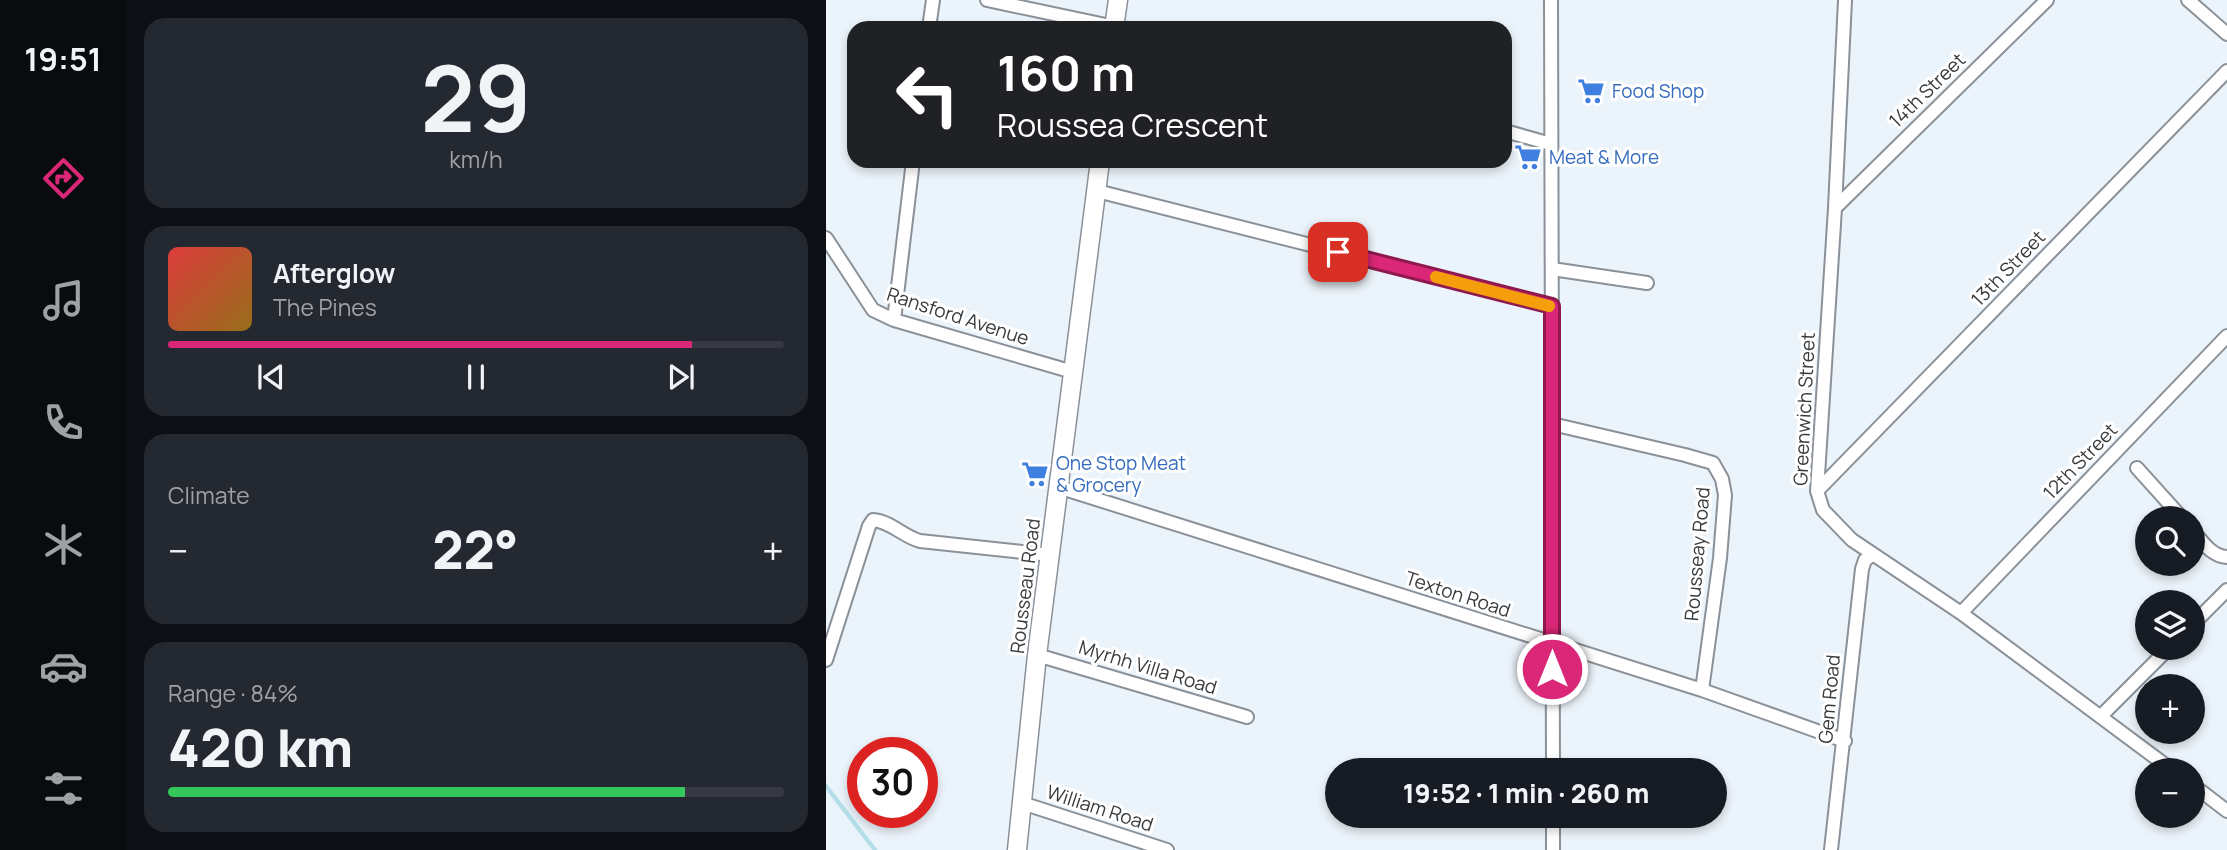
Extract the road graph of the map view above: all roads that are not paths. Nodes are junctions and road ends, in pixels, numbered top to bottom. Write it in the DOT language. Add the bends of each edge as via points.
graph roads {
  1 [pos="933,0"];
  2 [pos="987,0"];
  3 [pos="1118,0"];
  4 [pos="1551,0"];
  5 [pos="1845,0"];
  6 [pos="2047,0"];
  7 [pos="2188,0"];
  8 [pos="930,21"];
  9 [pos="1087,21"];
  10 [pos="1116,21"];
  11 [pos="2227,34"];
  12 [pos="2227,71"];
  13 [pos="1512,133"];
  14 [pos="1551,144"];
  15 [pos="912,168"];
  16 [pos="1099,168"];
  17 [pos="1097,191"];
  18 [pos="1835,208"];
  19 [pos="826,238"];
  20 [pos="1552,269"];
  21 [pos="1647,284"];
  22 [pos="1552,306"];
  23 [pos="894,320"];
  24 [pos="2227,336"];
  25 [pos="1073,372"];
  26 [pos="1552,424"];
  27 [pos="2137,468"];
  28 [pos="1058,487"];
  29 [pos="1817,491"];
  30 [pos="2171,506"];
  31 [pos="2205,544"];
  32 [pos="1050,555"];
  33 [pos="1872,555"];
  34 [pos="2227,557"];
  35 [pos="2227,590"];
  36 [pos="1961,612"];
  37 [pos="2205,612"];
  38 [pos="1552,644"];
  39 [pos="1037,655"];
  40 [pos="826,660"];
  41 [pos="2157,660"];
  42 [pos="1702,690"];
  43 [pos="2101,716"];
  44 [pos="1247,717"];
  45 [pos="1844,741"];
  46 [pos="1553,758"];
  47 [pos="2156,758"];
  48 [pos="2205,794"];
  49 [pos="1021,803"];
  50 [pos="2227,811"];
  51 [pos="1553,828"];
  52 [pos="1017,850"];
  53 [pos="1167,850"];
  54 [pos="1553,850"];
  55 [pos="1831,850"];
  1 -- 8 [label="street"];
  2 -- 9 [label="street"];
  3 -- 10 [label="street"];
  4 -- 14 [label="street"];
  5 -- 18 [label="street, Greenwich Street"];
  6 -- 18 [label="street, 14th Street"];
  7 -- 11 [label="street"];
  12 -- 29 [label="street, 13th Street"];
  13 -- 14 [label="street"];
  14 -- 20 [label="street"];
  15 -- 23 [label="street"];
  16 -- 17 [label="street, Rousseau Road"];
  17 -- 22 [label="street"];
  17 -- 25 [label="street, Rousseau Road"];
  18 -- 29 [label="street, Greenwich Street"];
  19 -- 23 [label="street, Ransford Avenue" via="873,310"];
  20 -- 21 [label="street"];
  20 -- 22 [label="street"];
  22 -- 26 [label="street"];
  23 -- 25 [label="street, Ransford Avenue"];
  24 -- 36 [label="street, 12th Street"];
  25 -- 28 [label="street, Rousseau Road"];
  26 -- 38 [label="street"];
  26 -- 42 [label="street, Rousseay Road" via="1713,463 1725,495"];
  27 -- 30 [label="street"];
  28 -- 32 [label="street, Rousseau Road"];
  28 -- 38 [label="street, Texton Road"];
  29 -- 33 [label="street, Greenwich Street" via="1832,521"];
  31 -- 34 [label="street" via="2218,556"];
  32 -- 39 [label="street, Rousseau Road"];
  32 -- 40 [label="street" via="919,541 873,520"];
  33 -- 36 [label="street, Greenwich Street"];
  33 -- 45 [label="street, Gem Road" via="1862,569"];
  35 -- 37 [label="street"];
  36 -- 43 [label="street, Greenwich Street"];
  38 -- 42 [label="street, Texton Road"];
  38 -- 46 [label="street"];
  39 -- 44 [label="street, Myrhh Villa Road"];
  39 -- 49 [label="street, Rousseau Road"];
  41 -- 43 [label="street"];
  42 -- 45 [label="street, Texton Road"];
  43 -- 47 [label="street, Greenwich Street"];
  45 -- 55 [label="street, Gem Road"];
  48 -- 50 [label="street"];
  49 -- 52 [label="street, Rousseau Road"];
  49 -- 53 [label="street, William Road"];
  51 -- 54 [label="street"];
}
